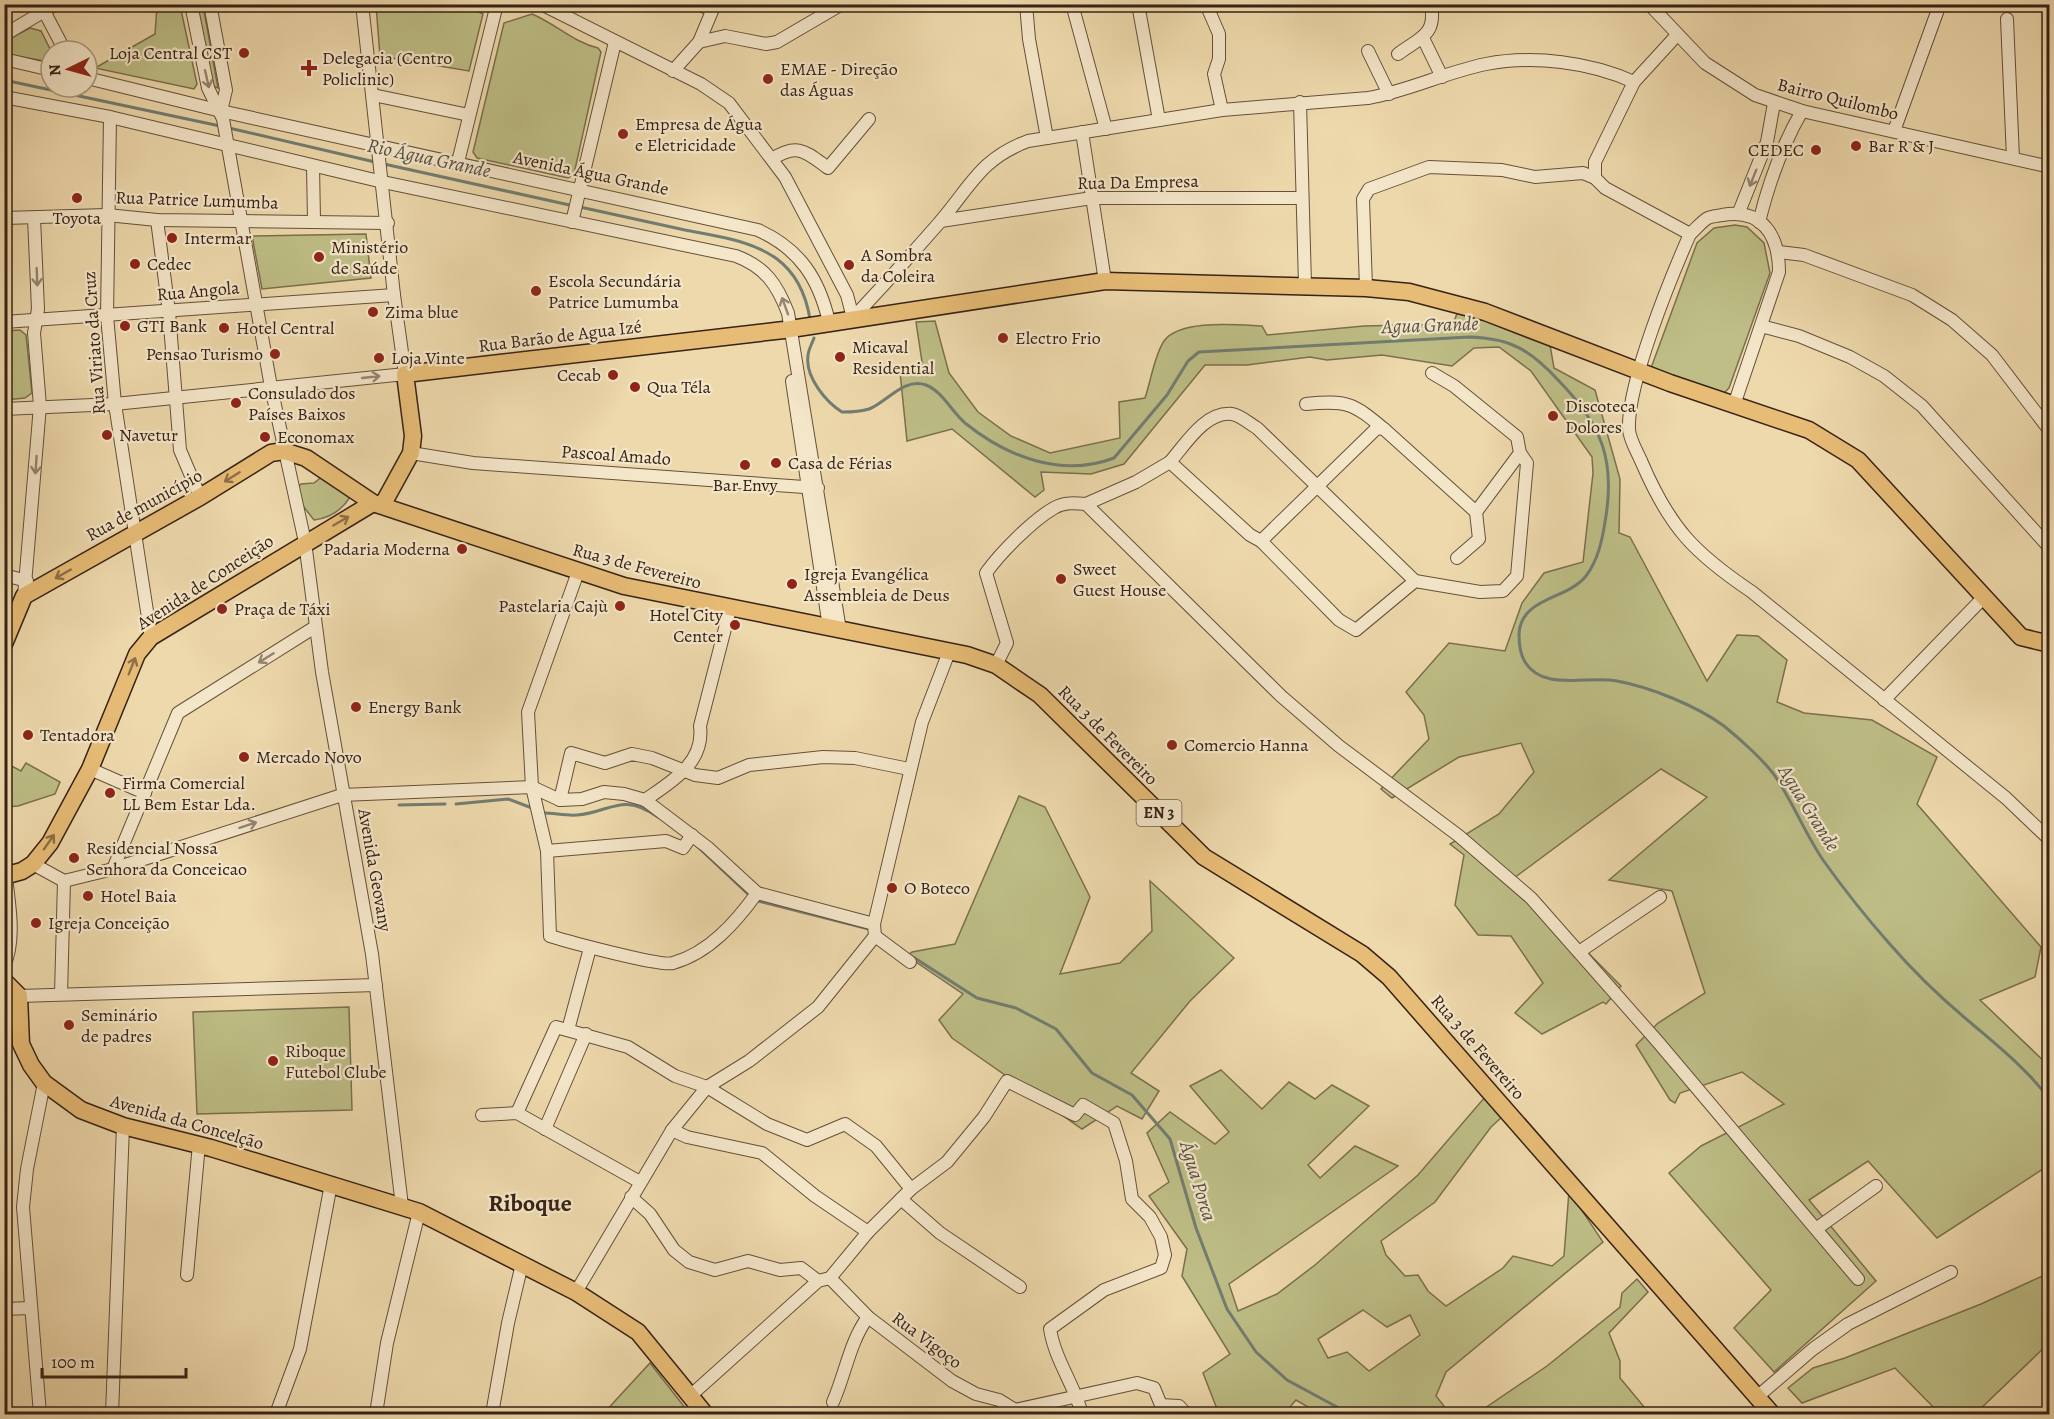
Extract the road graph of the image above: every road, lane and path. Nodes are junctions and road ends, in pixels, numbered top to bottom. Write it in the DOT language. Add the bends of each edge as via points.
graph roads {
  1 [pos="56,4"];
  2 [pos="190,4"];
  3 [pos="210,4"];
  4 [pos="362,4"];
  5 [pos="497,4"];
  6 [pos="541,4"];
  7 [pos="698,4"];
  8 [pos="842,4"];
  9 [pos="1026,4"];
  10 [pos="1072,4"];
  11 [pos="1138,4"];
  12 [pos="1206,4"];
  13 [pos="1431,4"];
  14 [pos="1649,4"];
  15 [pos="1940,4"];
  16 [pos="713,7"];
  17 [pos="44,11"];
  18 [pos="2007,19"];
  19 [pos="4,35"];
  20 [pos="1677,35"];
  21 [pos="1423,38"];
  22 [pos="58,39"];
  23 [pos="615,42"];
  24 [pos="699,42"];
  25 [pos="1368,51"];
  26 [pos="1398,54"];
  27 [pos="4,59"];
  28 [pos="39,67"];
  29 [pos="673,71"];
  30 [pos="1442,76"];
  31 [pos="99,81"];
  32 [pos="1634,82"];
  33 [pos="1389,94"];
  34 [pos="373,95"];
  35 [pos="4,97"];
  36 [pos="1299,102"];
  37 [pos="1774,103"];
  38 [pos="1222,110"];
  39 [pos="1802,111"];
  40 [pos="222,115"];
  41 [pos="469,115"];
  42 [pos="110,117"];
  43 [pos="869,119"];
  44 [pos="1159,120"];
  45 [pos="1106,129"];
  46 [pos="1894,131"];
  47 [pos="1082,132"];
  48 [pos="1047,138"];
  49 [pos="228,141"];
  50 [pos="379,145"];
  51 [pos="2013,158"];
  52 [pos="772,159"];
  53 [pos="458,162"];
  54 [pos="314,166"];
  55 [pos="2049,167"];
  56 [pos="383,176"];
  57 [pos="1595,178"];
  58 [pos="579,195"];
  59 [pos="1092,198"];
  60 [pos="1302,198"];
  61 [pos="1739,212"];
  62 [pos="107,215"];
  63 [pos="4,218"];
  64 [pos="34,218"];
  65 [pos="573,219"];
  66 [pos="157,220"];
  67 [pos="314,220"];
  68 [pos="243,221"];
  69 [pos="941,221"];
  70 [pos="1759,222"];
  71 [pos="388,223"];
  72 [pos="1690,234"];
  73 [pos="1779,252"];
  74 [pos="1106,281"];
  75 [pos="1305,285"];
  76 [pos="1366,288"];
  77 [pos="394,295"];
  78 [pos="257,304"];
  79 [pos="169,312"];
  80 [pos="107,316"];
  81 [pos="854,318"];
  82 [pos="36,321"];
  83 [pos="4,322"];
  84 [pos="829,322"];
  85 [pos="1761,326"];
  86 [pos="787,329"];
  87 [pos="1639,371"];
  88 [pos="1432,373"];
  89 [pos="405,374"];
  90 [pos="271,387"];
  91 [pos="176,398"];
  92 [pos="115,404"];
  93 [pos="1306,404"];
  94 [pos="1734,405"];
  95 [pos="40,406"];
  96 [pos="4,409"];
  97 [pos="1384,429"];
  98 [pos="2049,431"];
  99 [pos="284,451"];
  100 [pos="411,453"];
  101 [pos="1520,453"];
  102 [pos="1170,462"];
  103 [pos="1318,486"];
  104 [pos="813,487"];
  105 [pos="200,497"];
  106 [pos="378,504"];
  107 [pos="1086,504"];
  108 [pos="1476,513"];
  109 [pos="134,533"];
  110 [pos="1261,541"];
  111 [pos="305,542"];
  112 [pos="2049,548"];
  113 [pos="1457,558"];
  114 [pos="578,572"];
  115 [pos="4,575"];
  116 [pos="1415,581"];
  117 [pos="26,589"];
  118 [pos="1984,597"];
  119 [pos="730,609"];
  120 [pos="315,627"];
  121 [pos="834,628"];
  122 [pos="151,637"];
  123 [pos="4,644"];
  124 [pos="2049,644"];
  125 [pos="949,652"];
  126 [pos="996,665"];
  127 [pos="1884,700"];
  128 [pos="909,769"];
  129 [pos="90,770"];
  130 [pos="687,771"];
  131 [pos="532,787"];
  132 [pos="145,793"];
  133 [pos="342,795"];
  134 [pos="560,800"];
  135 [pos="645,800"];
  136 [pos="692,835"];
  137 [pos="2049,840"];
  138 [pos="547,851"];
  139 [pos="33,864"];
  140 [pos="113,869"];
  141 [pos="5,877"];
  142 [pos="64,881"];
  143 [pos="757,893"];
  144 [pos="1660,897"];
  145 [pos="874,930"];
  146 [pos="590,948"];
  147 [pos="1579,952"];
  148 [pos="910,962"];
  149 [pos="4,966"];
  150 [pos="4,981"];
  151 [pos="376,985"];
  152 [pos="62,994"];
  153 [pos="19,996"];
  154 [pos="568,1030"];
  155 [pos="586,1034"];
  156 [pos="44,1083"];
  157 [pos="707,1087"];
  158 [pos="517,1113"];
  159 [pos="482,1115"];
  160 [pos="123,1126"];
  161 [pos="545,1129"];
  162 [pos="672,1130"];
  163 [pos="199,1144"];
  164 [pos="640,1182"];
  165 [pos="331,1184"];
  166 [pos="1876,1186"];
  167 [pos="911,1189"];
  168 [pos="631,1197"];
  169 [pos="901,1199"];
  170 [pos="402,1206"];
  171 [pos="419,1212"];
  172 [pos="1816,1229"];
  173 [pos="868,1232"];
  174 [pos="522,1264"];
  175 [pos="1951,1272"];
  176 [pos="187,1275"];
  177 [pos="824,1279"];
  178 [pos="1858,1279"];
  179 [pos="1020,1287"];
  180 [pos="576,1292"];
  181 [pos="31,1308"];
  182 [pos="4,1310"];
  183 [pos="868,1317"];
  184 [pos="1077,1396"];
  185 [pos="689,1397"];
  186 [pos="1757,1397"];
  187 [pos="833,1402"];
  188 [pos="1015,1412"];
  189 [pos="40,1414"];
  190 [pos="112,1414"];
  191 [pos="276,1414"];
  192 [pos="376,1414"];
  193 [pos="492,1414"];
  194 [pos="705,1414"];
  195 [pos="1082,1414"];
  196 [pos="1186,1414"];
  197 [pos="1772,1414"];
  1 -- 17 [label="street"];
  2 -- 40 [label="street, one-way" via="208,88"];
  3 -- 40 [label="street" via="225,90"];
  4 -- 34 [label="street"];
  5 -- 41 [label="street"];
  6 -- 23 [label="street"];
  7 -- 16 [label="street"];
  8 -- 24 [label="street" via="777,42 766,44 725,36"];
  9 -- 48 [label="street"];
  10 -- 45 [label="street"];
  11 -- 44 [label="street"];
  12 -- 38 [label="street" via="1219,34 1219,59 1214,74"];
  13 -- 21 [label="street" via="1432,24"];
  14 -- 20 [label="street, Bairro Quilombo"];
  15 -- 46 [label="street"];
  16 -- 24 [label="street"];
  17 -- 19 [label="street"];
  17 -- 22 [label="street"];
  18 -- 51 [label="street"];
  20 -- 32 [label="street"];
  20 -- 37 [label="street, Bairro Quilombo" via="1720,75"];
  21 -- 26 [label="street"];
  21 -- 30 [label="street"];
  23 -- 29 [label="street"];
  23 -- 58 [label="street"];
  24 -- 29 [label="street"];
  25 -- 33 [label="street"];
  27 -- 28 [label="street"];
  29 -- 52 [label="street" via="721,96"];
  30 -- 32 [label="street" via="1488,64 1541,62 1600,69"];
  30 -- 33 [label="street"];
  31 -- 40 [label="street, Avenida Água Grande"];
  32 -- 57 [label="street" via="1594,162"];
  33 -- 36 [label="street"];
  34 -- 41 [label="street"];
  34 -- 50 [label="street"];
  35 -- 42 [label="street"];
  36 -- 38 [label="street"];
  36 -- 60 [label="street"];
  37 -- 39 [label="street, Bairro Quilombo"];
  37 -- 61 [label="street, one-way" via="1767,142"];
  38 -- 44 [label="street"];
  39 -- 46 [label="street, Bairro Quilombo"];
  39 -- 70 [label="street" via="1775,164"];
  40 -- 49 [label="street, Avenida Geovany"];
  40 -- 50 [label="street, Avenida Água Grande"];
  41 -- 53 [label="street"];
  42 -- 49 [label="street"];
  42 -- 62 [label="street, Rua Viriato da Cruz"];
  43 -- 52 [label="street" via="828,168 797,149"];
  44 -- 45 [label="street"];
  45 -- 47 [label="street"];
  46 -- 51 [label="street, Bairro Quilombo"];
  47 -- 48 [label="street"];
  47 -- 59 [label="street"];
  48 -- 69 [label="street" via="1004,150 983,168"];
  49 -- 54 [label="street"];
  49 -- 68 [label="street, Avenida Geovany"];
  50 -- 53 [label="street, Avenida Água Grande"];
  50 -- 56 [label="street"];
  51 -- 55 [label="street, Bairro Quilombo"];
  52 -- 81 [label="street" via="847,295"];
  53 -- 58 [label="street, Avenida Água Grande"];
  54 -- 56 [label="street"];
  54 -- 67 [label="street"];
  56 -- 65 [label="street"];
  56 -- 71 [label="street"];
  57 -- 72 [label="street" via="1605,188"];
  57 -- 76 [label="street" via="1583,173 1535,177 1502,170 1429,167 1369,189 1363,199"];
  58 -- 65 [label="street"];
  58 -- 84 [label="street, Avenida Água Grande" via="730,222 770,235 807,267 821,291"];
  59 -- 60 [label="street, Rua Da Empresa"];
  59 -- 69 [label="street, Rua Da Empresa"];
  59 -- 74 [label="street"];
  60 -- 75 [label="street"];
  61 -- 70 [label="street"];
  61 -- 72 [label="street" via="1708,218"];
  62 -- 64 [label="street, Rua Patrice Lumumba"];
  62 -- 66 [label="street, Rua Patrice Lumumba"];
  62 -- 80 [label="street, Rua Viriato da Cruz"];
  63 -- 64 [label="street, Rua Patrice Lumumba"];
  64 -- 82 [label="street, one-way"];
  86 -- 65 [label="street, one-way" via="788,313 775,284 759,267 735,256"];
  66 -- 68 [label="street, Rua Patrice Lumumba"];
  66 -- 79 [label="street"];
  67 -- 68 [label="street, Rua Patrice Lumumba"];
  67 -- 71 [label="street, Rua Patrice Lumumba"];
  68 -- 78 [label="street, Avenida Geovany"];
  69 -- 81 [label="street"];
  70 -- 73 [label="street" via="1771,232"];
  71 -- 77 [label="street"];
  72 -- 87 [label="street"];
  73 -- 85 [label="street" via="1779,272"];
  73 -- 98 [label="street" via="1804,255 1912,294 1952,320 1992,355"];
  74 -- 75 [label="main road, Rua Barão de Agua Izé"];
  74 -- 81 [label="main road, Rua Barão de Agua Izé"];
  75 -- 76 [label="main road, Rua Barão de Agua Izé"];
  76 -- 87 [label="main road, Rua Barão de Agua Izé" via="1409,292 1485,312"];
  77 -- 78 [label="street, Rua Angola"];
  77 -- 89 [label="street"];
  78 -- 79 [label="street, Rua Angola"];
  78 -- 90 [label="street, Avenida Geovany"];
  79 -- 80 [label="street, Rua Angola"];
  79 -- 91 [label="street"];
  80 -- 82 [label="street, Rua Angola"];
  80 -- 92 [label="street, Rua Viriato da Cruz"];
  81 -- 84 [label="main road, Rua Barão de Agua Izé"];
  82 -- 83 [label="street, Rua Angola"];
  82 -- 95 [label="street"];
  84 -- 86 [label="main road, Rua Barão de Agua Izé"];
  85 -- 94 [label="street"];
  85 -- 112 [label="street" via="1799,336 1884,376 1922,406"];
  86 -- 89 [label="main road, Rua Barão de Agua Izé"];
  86 -- 104 [label="street"];
  87 -- 94 [label="main road, Rua Barão de Agua Izé"];
  87 -- 127 [label="street" via="1628,431 1679,532 1712,565 1752,592"];
  88 -- 101 [label="street" via="1517,437"];
  90 -- 89 [label="street, one-way"];
  89 -- 100 [label="main road" via="413,436"];
  90 -- 91 [label="street"];
  90 -- 99 [label="street, Avenida Geovany"];
  91 -- 92 [label="street"];
  91 -- 105 [label="street" via="180,450"];
  92 -- 95 [label="street"];
  92 -- 109 [label="street, Rua Viriato da Cruz"];
  93 -- 97 [label="street" via="1332,402 1359,407"];
  94 -- 118 [label="main road, Rua Barão de Agua Izé" via="1809,430 1858,460"];
  95 -- 96 [label="street"];
  95 -- 117 [label="street, one-way"];
  97 -- 103 [label="street" via="1377,428"];
  97 -- 108 [label="street"];
  99 -- 105 [label="main road, Rua de município, one-way" via="271,453"];
  99 -- 106 [label="main road, Rua 3 de Fevereiro" via="306,458"];
  99 -- 111 [label="street, Avenida Geovany"];
  100 -- 104 [label="street, Pascoal Amado" via="473,463"];
  100 -- 106 [label="main road"];
  101 -- 108 [label="street"];
  101 -- 116 [label="street" via="1527,463 1517,576 1503,591 1480,592"];
  102 -- 103 [label="street" via="1216,415 1234,414 1257,428"];
  102 -- 107 [label="street"];
  102 -- 110 [label="street"];
  103 -- 110 [label="street"];
  103 -- 116 [label="street"];
  104 -- 121 [label="street"];
  105 -- 109 [label="main road, Rua de município"];
  111 -- 106 [label="main road, Avenida de Conceição, one-way"];
  106 -- 114 [label="main road, Rua 3 de Fevereiro / EN 3"];
  107 -- 126 [label="street" via="1069,503 1054,508 998,556 986,573 1007,643"];
  107 -- 147 [label="street" via="1281,696 1339,746 1468,843 1531,898"];
  108 -- 113 [label="street" via="1479,540"];
  109 -- 117 [label="main road, Rua de município, one-way"];
  109 -- 122 [label="street, Rua Viriato da Cruz"];
  110 -- 116 [label="street" via="1339,620 1356,630"];
  111 -- 120 [label="street, Avenida Geovany"];
  111 -- 122 [label="main road, Avenida de Conceição"];
  114 -- 119 [label="main road, Rua 3 de Fevereiro / EN 3" via="645,592"];
  114 -- 131 [label="street" via="528,712"];
  115 -- 117 [label="street"];
  117 -- 123 [label="main road"];
  118 -- 124 [label="main road, Rua Barão de Agua Izé" via="2021,637"];
  118 -- 127 [label="street"];
  119 -- 121 [label="main road, Rua 3 de Fevereiro / EN 3"];
  119 -- 130 [label="street" via="700,726 702,736"];
  120 -- 132 [label="street, one-way" via="178,713"];
  120 -- 133 [label="street, Avenida Geovany"];
  121 -- 125 [label="main road, Rua 3 de Fevereiro / EN 3"];
  129 -- 122 [label="main road, Avenida de Conceição, one-way" via="137,654"];
  125 -- 126 [label="main road, Rua 3 de Fevereiro / EN 3"];
  125 -- 128 [label="street"];
  126 -- 186 [label="main road, Rua 3 de Fevereiro / EN 3" via="1040,695 1204,857 1362,954 1389,976"];
  127 -- 137 [label="street" via="2006,798"];
  128 -- 130 [label="street" via="855,758 822,757 748,765 718,778"];
  128 -- 145 [label="street"];
  129 -- 132 [label="street"];
  139 -- 129 [label="main road, Avenida de Conceição, one-way" via="50,843"];
  130 -- 134 [label="street" via="632,754 605,763 571,753"];
  130 -- 135 [label="street"];
  131 -- 133 [label="street"];
  131 -- 134 [label="street"];
  131 -- 138 [label="street"];
  132 -- 140 [label="street"];
  140 -- 133 [label="street, one-way"];
  133 -- 151 [label="street, Avenida Geovany"];
  134 -- 135 [label="street" via="604,792"];
  135 -- 136 [label="street"];
  136 -- 138 [label="street" via="683,848 666,841"];
  136 -- 143 [label="street"];
  138 -- 146 [label="street" via="550,936"];
  139 -- 141 [label="main road, Avenida de Conceição"];
  139 -- 142 [label="street"];
  140 -- 142 [label="street"];
  141 -- 149 [label="street" via="10,909 9,957"];
  142 -- 152 [label="street"];
  143 -- 145 [label="street"];
  143 -- 146 [label="street" via="736,922 702,949 671,964"];
  144 -- 147 [label="street"];
  145 -- 148 [label="street"];
  145 -- 157 [label="street" via="818,1007 749,1061"];
  146 -- 154 [label="street"];
  147 -- 172 [label="street"];
  150 -- 153 [label="main road"];
  151 -- 152 [label="street"];
  151 -- 170 [label="street, Avenida Geovany"];
  152 -- 153 [label="street"];
  153 -- 156 [label="main road, Avenida da Concelção" via="21,1044"];
  154 -- 155 [label="street"];
  154 -- 158 [label="street" via="556,1027"];
  155 -- 157 [label="street" via="628,1047 675,1076"];
  155 -- 161 [label="street"];
  156 -- 160 [label="main road, Avenida da Concelção" via="81,1110"];
  156 -- 181 [label="street" via="23,1189"];
  157 -- 162 [label="street"];
  157 -- 167 [label="street" via="766,1124 807,1140 845,1124 876,1146"];
  158 -- 159 [label="street"];
  158 -- 161 [label="street"];
  160 -- 163 [label="main road, Avenida da Concelção"];
  160 -- 190 [label="street"];
  161 -- 164 [label="street"];
  162 -- 164 [label="street"];
  162 -- 173 [label="street" via="687,1137 762,1153"];
  163 -- 165 [label="main road, Avenida da Concelção"];
  163 -- 176 [label="street"];
  164 -- 168 [label="street"];
  165 -- 170 [label="main road, Avenida da Concelção"];
  165 -- 191 [label="street" via="300,1349"];
  166 -- 172 [label="street"];
  167 -- 169 [label="street"];
  167 -- 184 [label="street" via="947,1162 1007,1081 1075,1115 1083,1105 1114,1123 1132,1199 1150,1217 1165,1254 1161,1268 1104,1290 1050,1329 1053,1350"];
  168 -- 177 [label="street" via="650,1214 674,1250 689,1262 715,1270 756,1261 780,1270 801,1268"];
  168 -- 180 [label="street"];
  169 -- 173 [label="street"];
  169 -- 179 [label="street" via="940,1233"];
  170 -- 171 [label="main road, Avenida da Concelção"];
  171 -- 174 [label="main road, Avenida da Concelção"];
  171 -- 192 [label="street" via="387,1343"];
  172 -- 178 [label="street"];
  173 -- 177 [label="street"];
  174 -- 180 [label="main road, Avenida da Concelção"];
  174 -- 193 [label="street"];
  175 -- 186 [label="street" via="1848,1324"];
  177 -- 183 [label="street, Rua Vigoço"];
  177 -- 185 [label="street"];
  180 -- 185 [label="main road, Avenida da Concelção" via="638,1332"];
  181 -- 182 [label="street"];
  181 -- 189 [label="street"];
  183 -- 187 [label="street"];
  183 -- 188 [label="street, Rua Vigoço" via="963,1389 999,1400"];
  184 -- 188 [label="street"];
  184 -- 195 [label="street"];
  184 -- 196 [label="street" via="1137,1383 1154,1388 1161,1405 1179,1406"];
  185 -- 194 [label="main road, Avenida da Concelção"];
  186 -- 197 [label="main road, Rua 3 de Fevereiro / EN 3"];
}
